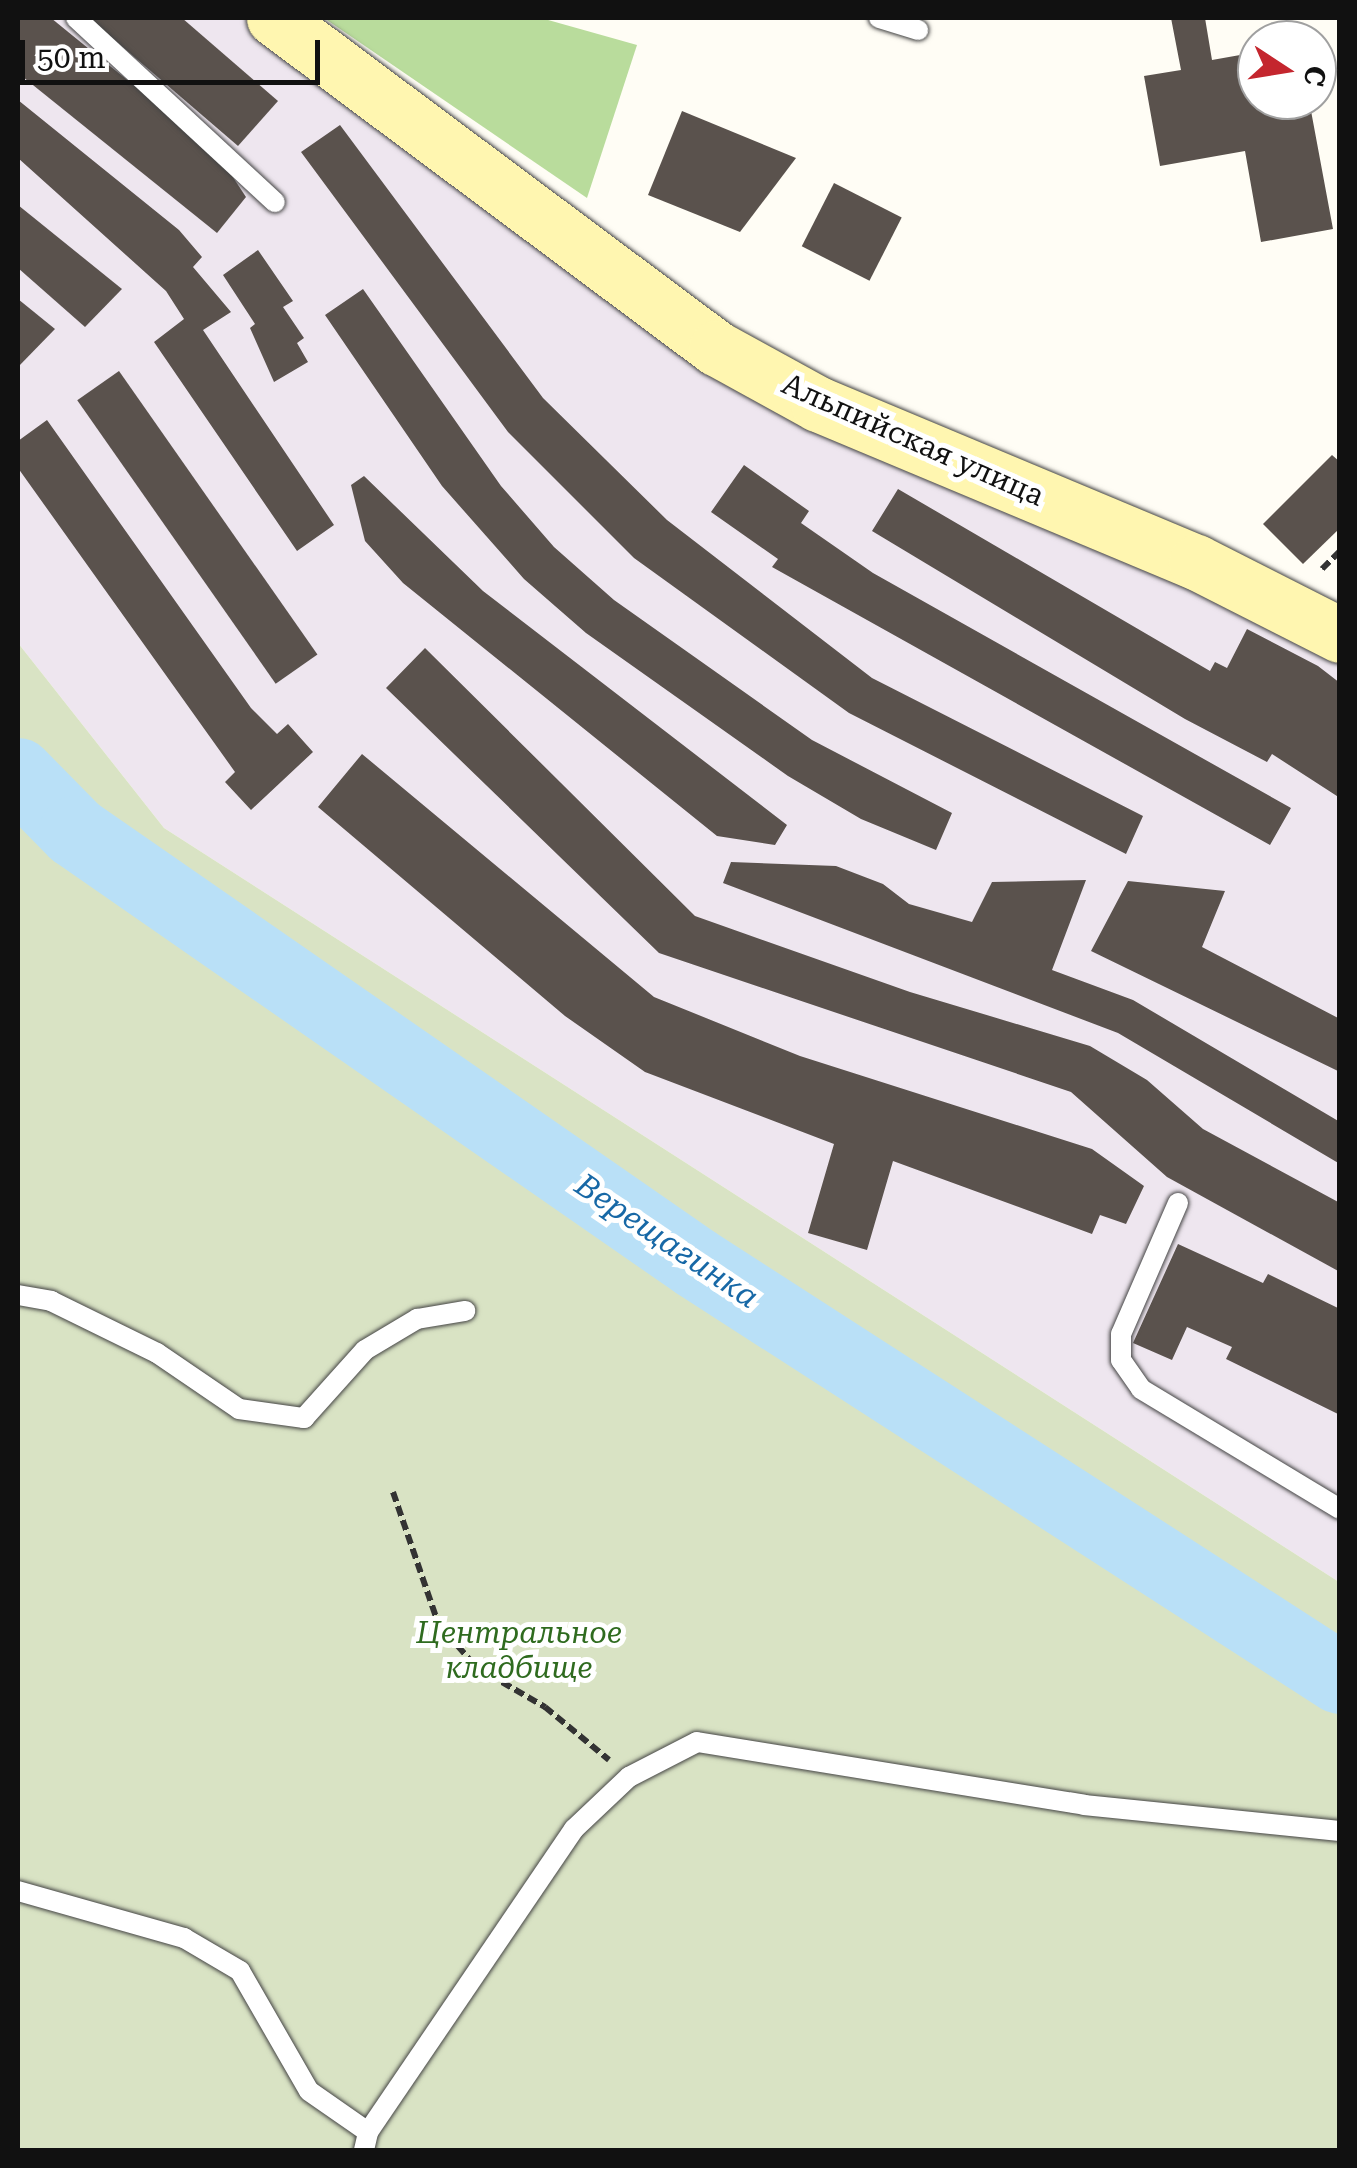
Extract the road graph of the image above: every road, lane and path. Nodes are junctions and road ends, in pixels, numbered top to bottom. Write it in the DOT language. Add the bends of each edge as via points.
graph roads {
  1 [pos="76,18"];
  2 [pos="274,18"];
  3 [pos="879,18"];
  4 [pos="918,30"];
  5 [pos="275,202"];
  6 [pos="1340,551"];
  7 [pos="1322,569"];
  8 [pos="1340,634"];
  9 [pos="1178,1202"];
  10 [pos="18,1295"];
  11 [pos="465,1311"];
  12 [pos="393,1492"];
  13 [pos="1340,1510"];
  14 [pos="629,1777"];
  15 [pos="1340,1830"];
  16 [pos="18,1892"];
  17 [pos="366,2141"];
  1 -- 5 [label="lane"];
  2 -- 8 [label="street, Альпийская улица" via="716,348 818,404 1196,562"];
  3 -- 4 [label="lane"];
  6 -- 7 [label="path"];
  9 -- 13 [label="lane" via="1121,1334 1121,1360 1141,1389"];
  10 -- 11 [label="lane" via="51,1301 158,1353 239,1409 304,1418 365,1350 418,1320"];
  12 -- 14 [label="path" via="438,1623 476,1667 545,1707"];
  14 -- 15 [label="lane" via="697,1742 1065,1802"];
  14 -- 17 [label="lane" via="574,1829"];
  16 -- 17 [label="lane" via="184,1938 240,1971 308,2090"];
}
